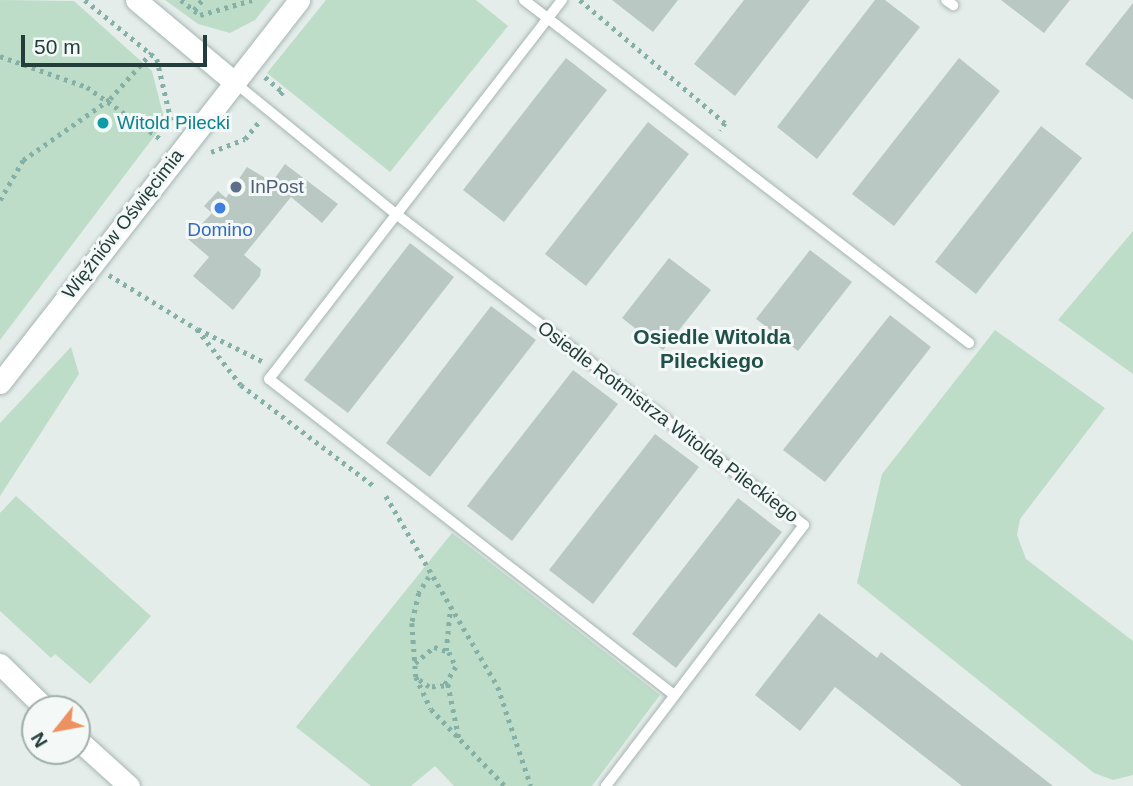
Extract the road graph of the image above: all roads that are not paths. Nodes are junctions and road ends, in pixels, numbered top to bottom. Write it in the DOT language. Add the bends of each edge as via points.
graph roads {
  1 [pos="136,0"];
  2 [pos="299,0"];
  3 [pos="524,0"];
  4 [pos="562,0"];
  5 [pos="548,18"];
  6 [pos="234,82"];
  7 [pos="396,215"];
  8 [pos="970,343"];
  9 [pos="0,383"];
  10 [pos="0,664"];
  11 [pos="32,695"];
  12 [pos="674,695"];
  13 [pos="91,752"];
  14 [pos="129,786"];
  15 [pos="606,786"];
  1 -- 6 [label="street"];
  2 -- 6 [label="street, Więźniów Oświęcimia"];
  3 -- 5 [label="lane"];
  4 -- 5 [label="lane"];
  5 -- 7 [label="lane"];
  5 -- 8 [label="lane"];
  6 -- 7 [label="lane, Osiedle Rotmistrza Witolda Pileckiego"];
  6 -- 9 [label="street, Więźniów Oświęcimia"];
  7 -- 12 [label="lane" via="269,379"];
  7 -- 12 [label="lane, Osiedle Rotmistrza Witolda Pileckiego" via="804,525"];
  10 -- 11 [label="street"];
  12 -- 15 [label="lane, Osiedle Rotmistrza Witolda Pileckiego"];
  13 -- 14 [label="street"];
}
